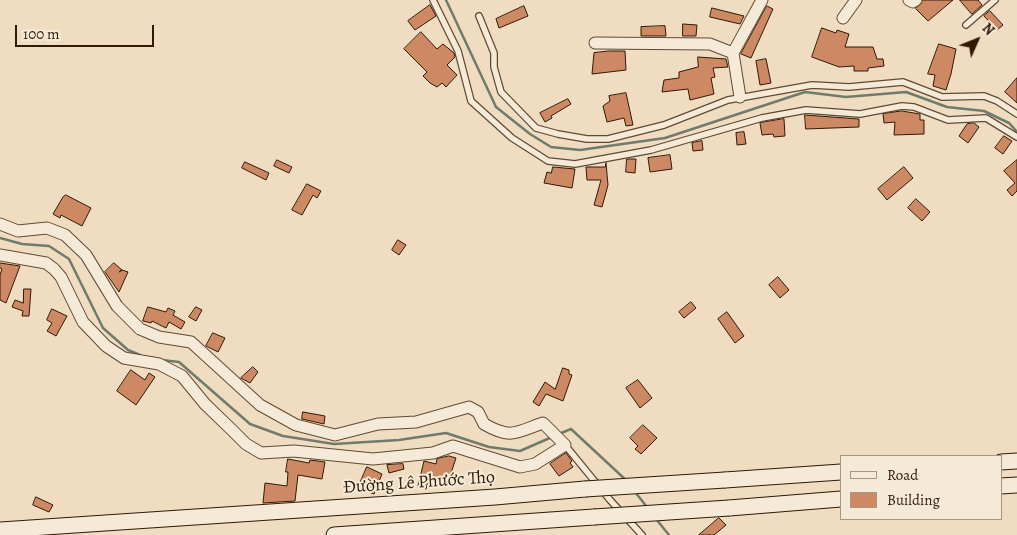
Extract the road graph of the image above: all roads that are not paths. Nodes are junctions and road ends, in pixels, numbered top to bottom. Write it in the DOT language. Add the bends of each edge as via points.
graph roads {
  1 [pos="433,0"];
  2 [pos="762,0"];
  3 [pos="856,0"];
  4 [pos="909,0"];
  5 [pos="916,0"];
  6 [pos="995,0"];
  7 [pos="479,16"];
  8 [pos="843,18"];
  9 [pos="966,24"];
  10 [pos="595,43"];
  11 [pos="733,52"];
  12 [pos="740,97"];
  13 [pos="1017,114"];
  14 [pos="1017,137"];
  15 [pos="0,224"];
  16 [pos="0,255"];
  17 [pos="563,443"];
  18 [pos="1017,461"];
  19 [pos="1002,462"];
  20 [pos="840,472"];
  21 [pos="1017,485"];
  22 [pos="1002,486"];
  23 [pos="495,497"];
  24 [pos="840,499"];
  25 [pos="498,524"];
  26 [pos="0,530"];
  27 [pos="334,535"];
  28 [pos="642,535"];
  1 -- 14 [label="lane" via="458,51 471,101 512,138 548,161 575,164 651,150 780,113 806,110 860,114 902,106 914,107 948,120 986,118"];
  2 -- 11 [label="street"];
  3 -- 8 [label="street"];
  4 -- 5 [label="street"];
  6 -- 9 [label="lane"];
  7 -- 12 [label="lane" via="494,53 501,92 536,128 587,139 608,139 664,125"];
  10 -- 11 [label="street" via="710,44"];
  11 -- 12 [label="street"];
  12 -- 13 [label="lane" via="812,85 849,87 903,82 942,97 984,96"];
  15 -- 17 [label="street" via="18,231 47,228 66,235 86,255 117,306 140,328 159,337 191,342 260,405 296,425 335,434 378,424 416,422 468,407 478,412 484,424 501,432 517,434 543,422"];
  16 -- 17 [label="street" via="46,264 54,269 83,322 106,346 124,358 159,364 182,376 205,404 261,453 301,452 373,459 433,453 452,446 520,467 535,464"];
  17 -- 28 [label="lane"];
  18 -- 19 [label="street"];
  20 -- 23 [label="street, Đường Lê Phước Thọ, bridge"];
  21 -- 22 [label="street"];
  23 -- 25 [label="street"];
  23 -- 26 [label="street, Đường Lê Phước Thọ"];
  24 -- 25 [label="street, bridge"];
  25 -- 27 [label="street"];
}
